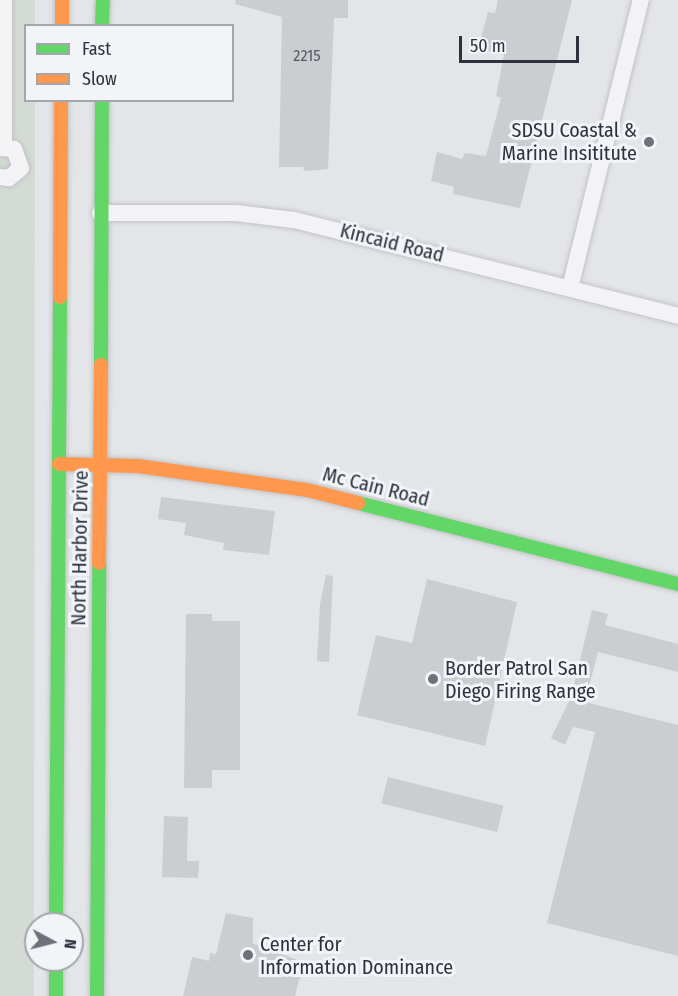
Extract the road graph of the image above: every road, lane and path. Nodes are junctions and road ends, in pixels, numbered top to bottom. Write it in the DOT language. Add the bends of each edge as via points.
graph roads {
  1 [pos="4,0"];
  2 [pos="62,0"];
  3 [pos="103,0"];
  4 [pos="641,0"];
  5 [pos="62,24"];
  6 [pos="102,24"];
  7 [pos="61,102"];
  8 [pos="102,102"];
  9 [pos="2,147"];
  10 [pos="0,177"];
  11 [pos="100,213"];
  12 [pos="570,288"];
  13 [pos="678,316"];
  14 [pos="59,464"];
  15 [pos="101,465"];
  16 [pos="678,584"];
  17 [pos="56,912"];
  18 [pos="56,972"];
  19 [pos="56,996"];
  20 [pos="97,996"];
  1 -- 9 [label="street"];
  2 -- 5 [label="main road"];
  3 -- 6 [label="main road"];
  4 -- 12 [label="street"];
  7 -- 14 [label="main road, North Harbor Drive"];
  8 -- 11 [label="main road, North Harbor Drive"];
  9 -- 10 [label="street" via="14,149 21,168 9,178"];
  11 -- 12 [label="street, Kincaid Road" via="236,213 294,220"];
  11 -- 15 [label="main road, North Harbor Drive"];
  12 -- 13 [label="street, Kincaid Road"];
  14 -- 15 [label="main road, Mc Cain Road"];
  14 -- 17 [label="main road, North Harbor Drive"];
  15 -- 16 [label="main road, Mc Cain Road" via="138,466 307,490"];
  15 -- 20 [label="main road, North Harbor Drive"];
  18 -- 19 [label="main road"];
}
